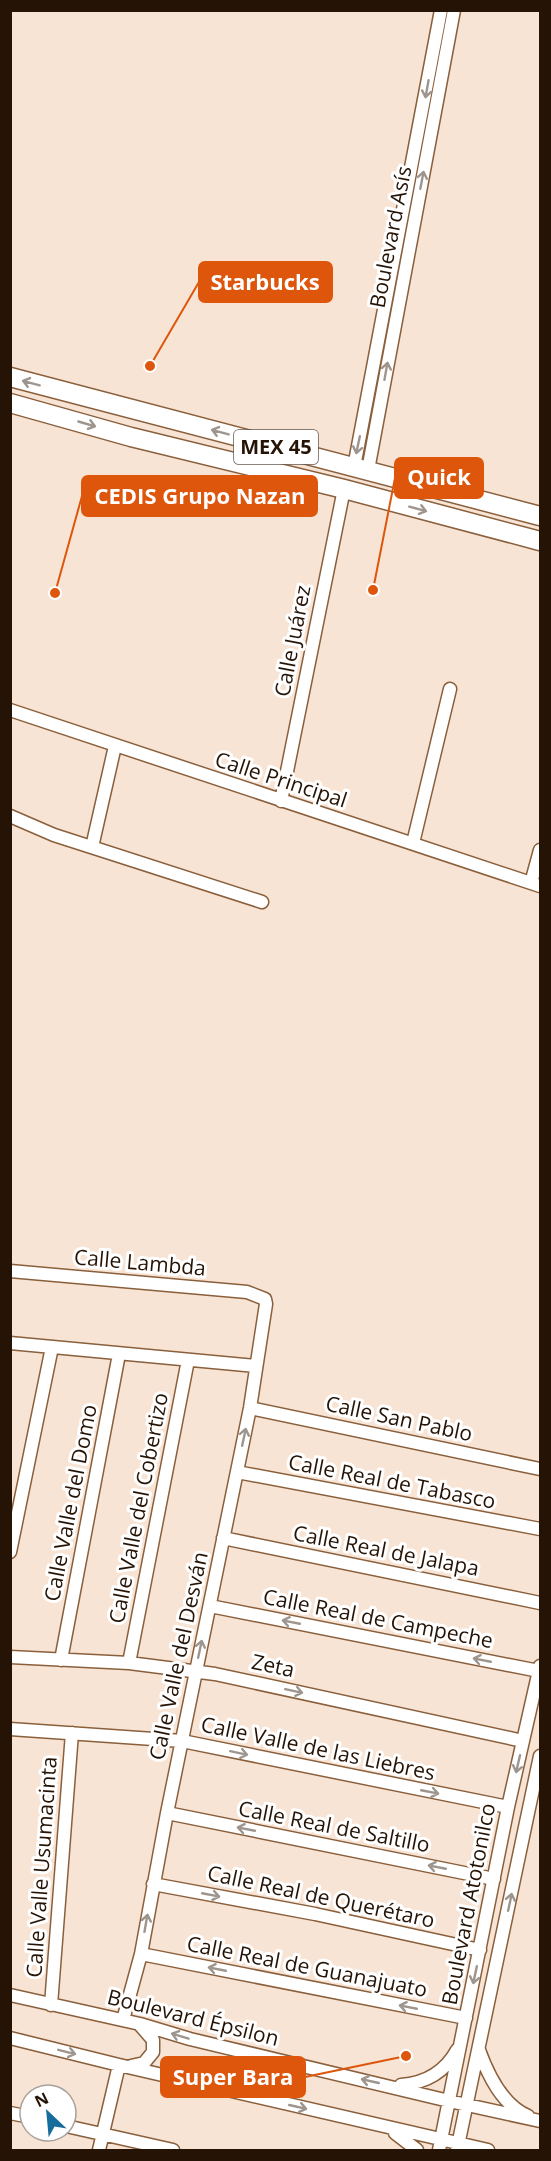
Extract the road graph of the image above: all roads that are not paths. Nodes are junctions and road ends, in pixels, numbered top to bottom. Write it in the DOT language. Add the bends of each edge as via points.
graph roads {
  1 [pos="441,10"];
  2 [pos="454,10"];
  3 [pos="438,61"];
  4 [pos="10,377"];
  5 [pos="10,403"];
  6 [pos="366,405"];
  7 [pos="379,408"];
  8 [pos="361,468"];
  9 [pos="344,489"];
  10 [pos="540,516"];
  11 [pos="540,541"];
  12 [pos="450,688"];
  13 [pos="10,710"];
  14 [pos="115,746"];
  15 [pos="281,801"];
  16 [pos="10,816"];
  17 [pos="413,843"];
  18 [pos="92,847"];
  19 [pos="540,850"];
  20 [pos="536,884"];
  21 [pos="262,902"];
  22 [pos="10,1270"];
  23 [pos="265,1299"];
  24 [pos="10,1343"];
  25 [pos="51,1347"];
  26 [pos="119,1354"];
  27 [pos="188,1360"];
  28 [pos="256,1366"];
  29 [pos="250,1408"];
  30 [pos="540,1468"];
  31 [pos="237,1472"];
  32 [pos="540,1529"];
  33 [pos="223,1538"];
  34 [pos="10,1552"];
  35 [pos="540,1603"];
  36 [pos="210,1606"];
  37 [pos="10,1657"];
  38 [pos="61,1659"];
  39 [pos="129,1663"];
  40 [pos="540,1668"];
  41 [pos="196,1671"];
  42 [pos="10,1729"];
  43 [pos="72,1733"];
  44 [pos="182,1740"];
  45 [pos="523,1741"];
  46 [pos="540,1756"];
  47 [pos="508,1807"];
  48 [pos="167,1813"];
  49 [pos="494,1879"];
  50 [pos="153,1884"];
  51 [pos="480,1950"];
  52 [pos="141,1954"];
  53 [pos="10,1995"];
  54 [pos="51,2005"];
  55 [pos="466,2018"];
  56 [pos="123,2020"];
  57 [pos="140,2024"];
  58 [pos="10,2038"];
  59 [pos="462,2038"];
  60 [pos="479,2050"];
  61 [pos="123,2066"];
  62 [pos="393,2086"];
  63 [pos="449,2101"];
  64 [pos="467,2105"];
  65 [pos="540,2121"];
  66 [pos="389,2128"];
  67 [pos="78,2129"];
  68 [pos="103,2134"];
  69 [pos="440,2145"];
  70 [pos="458,2147"];
  71 [pos="99,2151"];
  72 [pos="173,2151"];
  73 [pos="417,2151"];
  74 [pos="488,2151"];
  1 -- 3 [label="street, Boulevard Asís"];
  2 -- 3 [label="street, Boulevard Asís"];
  3 -- 6 [label="street, Boulevard Asís, one-way"];
  7 -- 3 [label="street, Boulevard Asís, one-way"];
  8 -- 4 [label="highway, MEX 45, one-way"];
  5 -- 9 [label="highway, MEX 45, one-way"];
  6 -- 7 [label="street"];
  6 -- 8 [label="street, Boulevard Asís, one-way"];
  7 -- 8 [label="street, Boulevard Asís"];
  8 -- 10 [label="highway, MEX 45"];
  9 -- 11 [label="highway, MEX 45, one-way"];
  9 -- 15 [label="street, Calle Juárez"];
  12 -- 17 [label="street"];
  13 -- 14 [label="street, Calle Principal"];
  14 -- 15 [label="street, Calle Principal"];
  14 -- 18 [label="street"];
  15 -- 17 [label="street, Calle Principal"];
  16 -- 18 [label="street"];
  17 -- 20 [label="street, Calle Principal"];
  18 -- 21 [label="street"];
  19 -- 20 [label="street"];
  22 -- 23 [label="street, Calle Lambda" via="247,1292"];
  23 -- 28 [label="street, Calle Valle del Desván"];
  24 -- 25 [label="street"];
  25 -- 26 [label="street"];
  25 -- 34 [label="street"];
  26 -- 27 [label="street"];
  26 -- 38 [label="street, Calle Valle del Domo"];
  27 -- 28 [label="street"];
  27 -- 39 [label="street, Calle Valle del Cobertizo"];
  28 -- 29 [label="street, Calle Valle del Desván"];
  29 -- 30 [label="street, Calle San Pablo"];
  31 -- 29 [label="street, Calle Valle del Desván, one-way"];
  31 -- 32 [label="street, Calle Real de Tabasco"];
  31 -- 33 [label="street, Calle Valle del Desván"];
  33 -- 35 [label="street, Calle Real de Jalapa"];
  33 -- 36 [label="street, Calle Valle del Desván"];
  40 -- 36 [label="street, Calle Real de Campeche, one-way"];
  41 -- 36 [label="street, Calle Valle del Desván, one-way"];
  37 -- 38 [label="street, Zeta"];
  38 -- 39 [label="street, Zeta"];
  39 -- 41 [label="street, Zeta"];
  40 -- 45 [label="street, Boulevard Atotonilco"];
  41 -- 44 [label="street, Calle Valle del Desván"];
  41 -- 45 [label="street, Zeta, one-way"];
  42 -- 43 [label="street, Calle Valle de las Liebres"];
  43 -- 44 [label="street, Calle Valle de las Liebres"];
  43 -- 54 [label="street, Calle Valle Usumacinta"];
  44 -- 47 [label="street, Calle Valle de las Liebres, one-way"];
  44 -- 48 [label="street, Calle Valle del Desván"];
  45 -- 47 [label="street, Boulevard Atotonilco, one-way"];
  60 -- 46 [label="street, Boulevard Atotonilco, one-way"];
  47 -- 49 [label="street, Boulevard Atotonilco"];
  49 -- 48 [label="street, Calle Real de Saltillo, one-way"];
  48 -- 50 [label="street, Calle Valle del Desván"];
  49 -- 51 [label="street, Boulevard Atotonilco"];
  50 -- 51 [label="street, Calle Real de Querétaro, one-way"];
  52 -- 50 [label="street, Calle Valle del Desván, one-way"];
  51 -- 55 [label="street, Boulevard Atotonilco, one-way"];
  55 -- 52 [label="street, Calle Real de Guanajuato, one-way"];
  52 -- 56 [label="street, Calle Valle del Desván"];
  53 -- 54 [label="street, Boulevard Épsilon"];
  54 -- 56 [label="street, Boulevard Épsilon"];
  55 -- 59 [label="street, Boulevard Atotonilco"];
  56 -- 57 [label="street, Boulevard Épsilon"];
  57 -- 61 [label="street" via="153,2040 153,2052 144,2063"];
  62 -- 57 [label="street, Boulevard Épsilon, one-way"];
  58 -- 61 [label="street, one-way"];
  59 -- 62 [label="street" via="449,2061 432,2077"];
  59 -- 63 [label="street, Boulevard Atotonilco"];
  60 -- 64 [label="street, Boulevard Atotonilco"];
  60 -- 65 [label="street" via="504,2096 523,2114"];
  61 -- 66 [label="street, one-way"];
  61 -- 68 [label="street"];
  62 -- 63 [label="street, Boulevard Épsilon"];
  63 -- 64 [label="street, Boulevard Épsilon"];
  63 -- 69 [label="street, Boulevard Atotonilco"];
  64 -- 65 [label="street, Boulevard Épsilon"];
  64 -- 70 [label="street, Boulevard Atotonilco"];
  66 -- 69 [label="street"];
  66 -- 73 [label="street"];
  67 -- 68 [label="street"];
  68 -- 71 [label="street"];
  68 -- 72 [label="street"];
  69 -- 70 [label="street"];
  70 -- 74 [label="street"];
}
